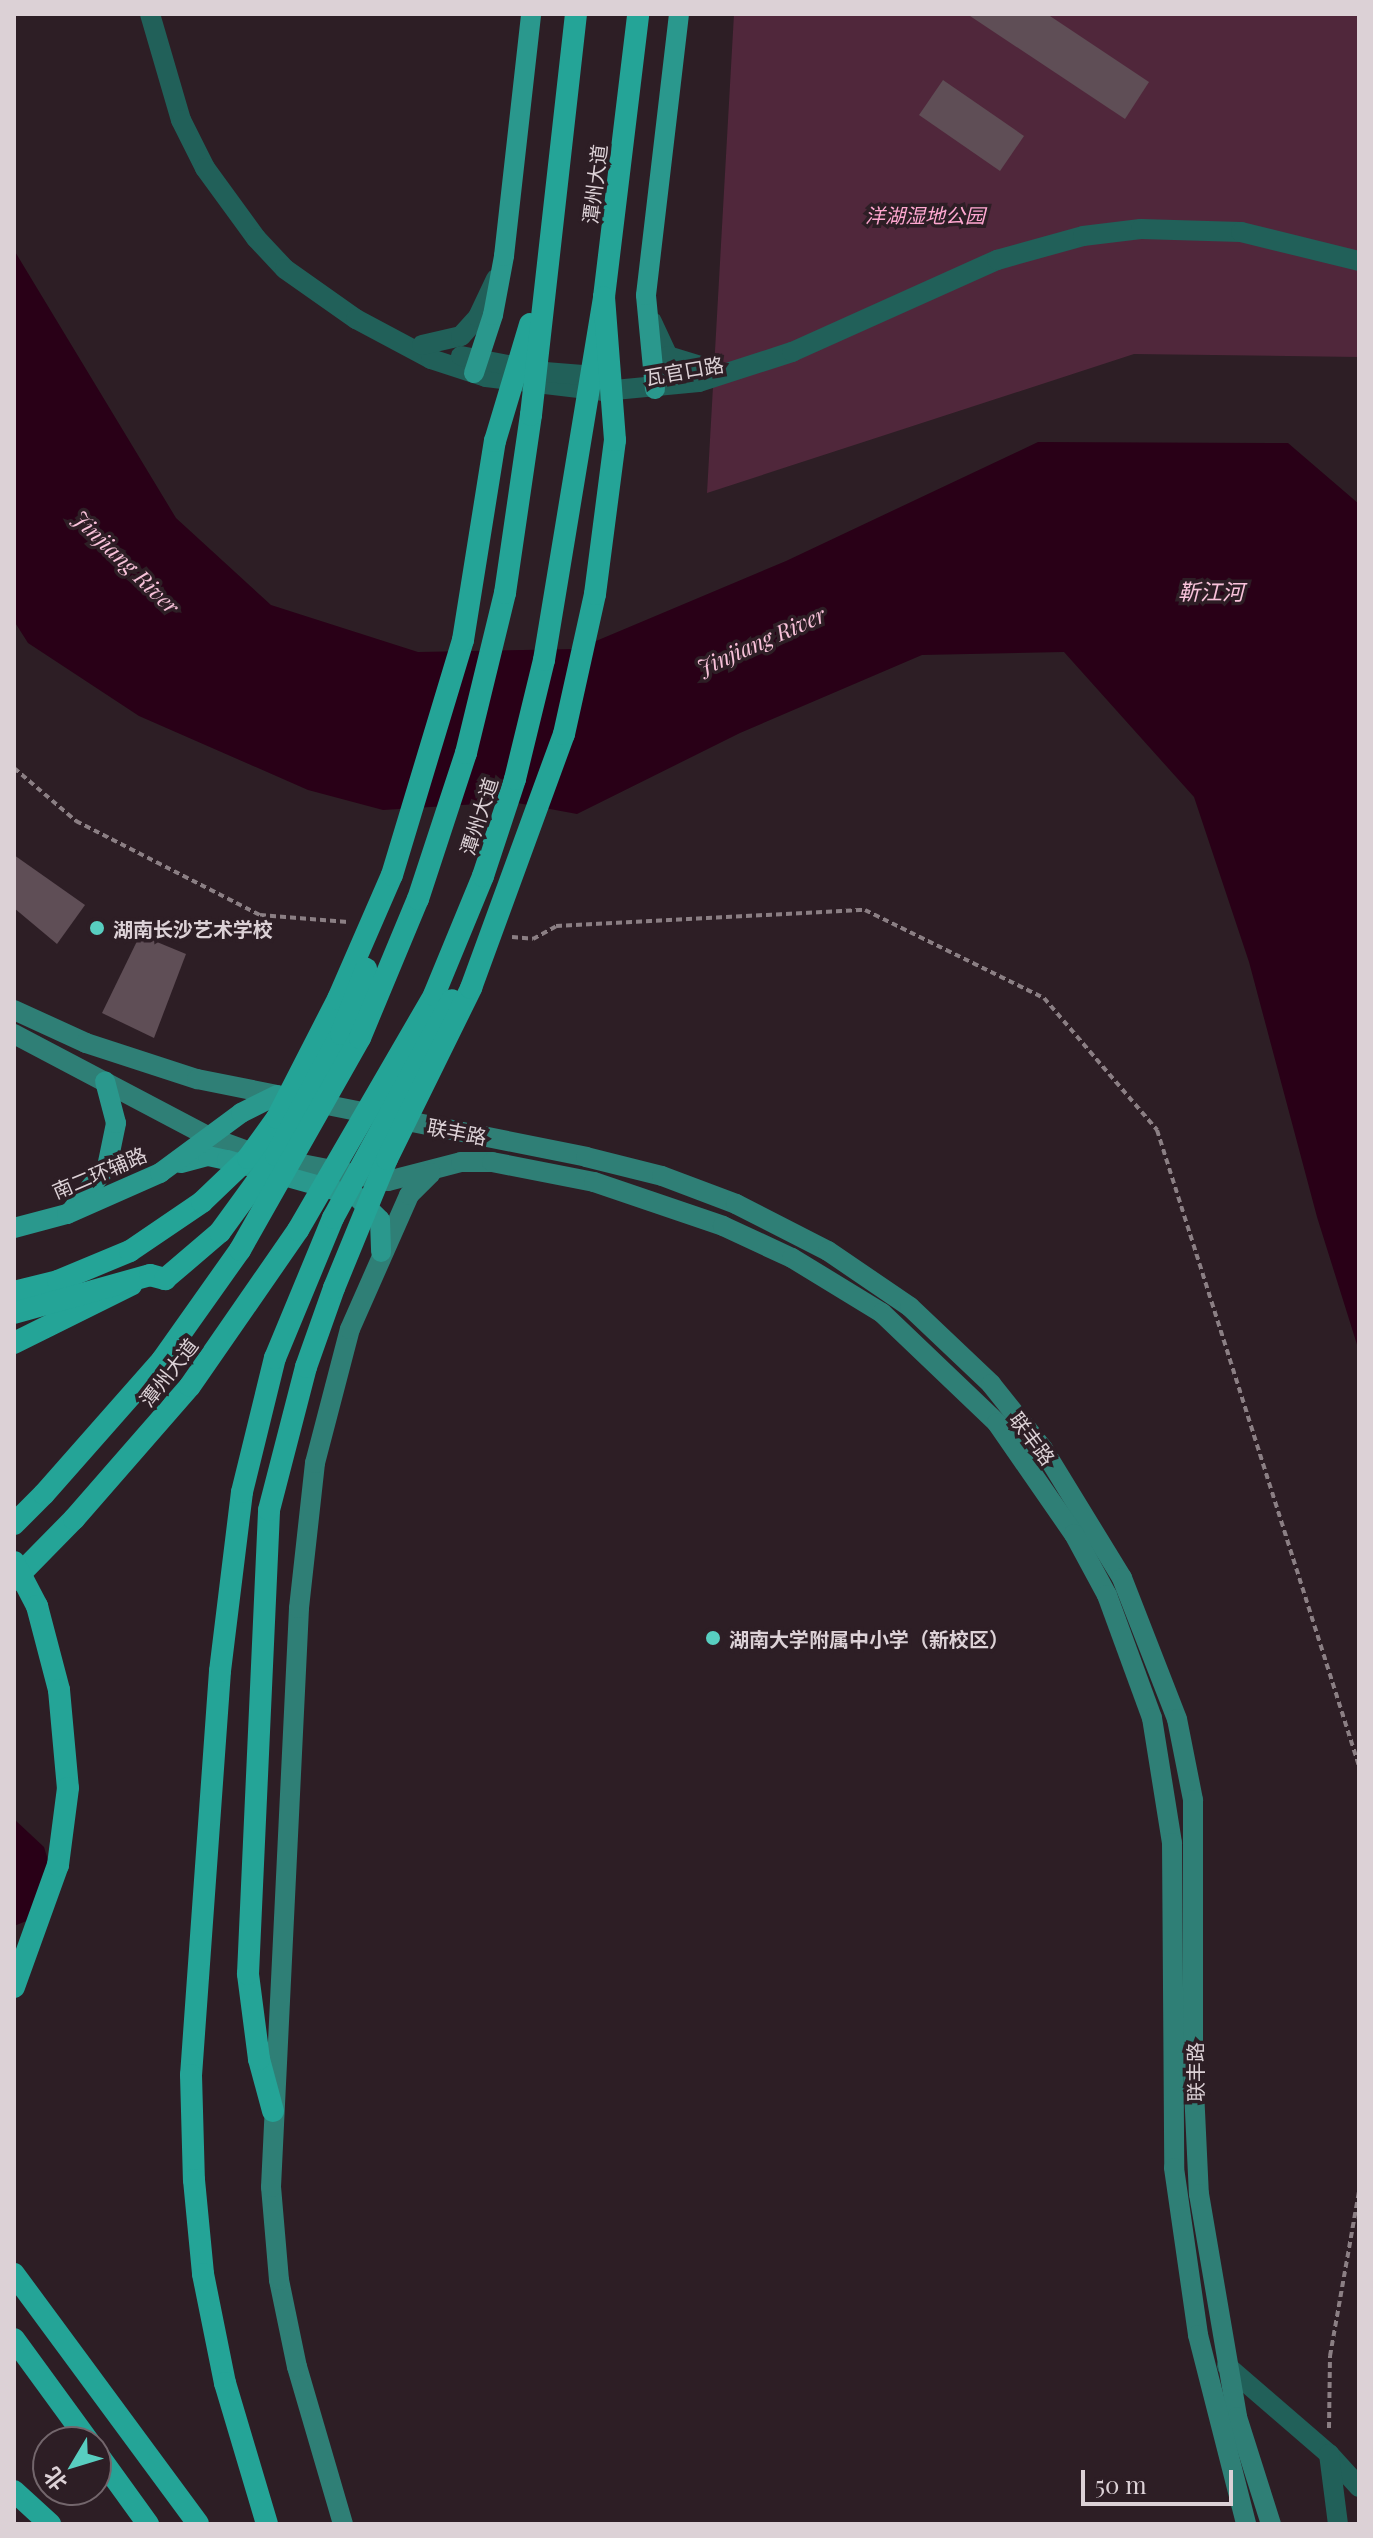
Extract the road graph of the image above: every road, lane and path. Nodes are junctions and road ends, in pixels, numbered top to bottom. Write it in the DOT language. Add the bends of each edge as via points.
graph roads {
  1 [pos="150,14"];
  2 [pos="158,14"];
  3 [pos="531,14"];
  4 [pos="576,14"];
  5 [pos="638,14"];
  6 [pos="679,14"];
  7 [pos="1359,250"];
  8 [pos="504,256"];
  9 [pos="1359,261"];
  10 [pos="542,289"];
  11 [pos="646,295"];
  12 [pos="604,297"];
  13 [pos="422,345"];
  14 [pos="475,366"];
  15 [pos="707,368"];
  16 [pos="654,384"];
  17 [pos="14,768"];
  18 [pos="392,875"];
  19 [pos="351,923"];
  20 [pos="501,927"];
  21 [pos="14,1010"];
  22 [pos="14,1034"];
  23 [pos="105,1081"];
  24 [pos="277,1095"];
  25 [pos="209,1137"];
  26 [pos="441,1167"];
  27 [pos="160,1173"];
  28 [pos="67,1214"];
  29 [pos="14,1228"];
  30 [pos="381,1252"];
  31 [pos="150,1275"];
  32 [pos="14,1292"];
  33 [pos="14,1313"];
  34 [pos="14,1343"];
  35 [pos="14,1524"];
  36 [pos="14,1562"];
  37 [pos="14,1580"];
  38 [pos="1359,1766"];
  39 [pos="14,1987"];
  40 [pos="273,2111"];
  41 [pos="1359,2192"];
  42 [pos="14,2274"];
  43 [pos="14,2339"];
  44 [pos="1227,2366"];
  45 [pos="77,2426"];
  46 [pos="1329,2454"];
  47 [pos="112,2474"];
  48 [pos="1359,2487"];
  49 [pos="14,2491"];
  50 [pos="14,2510"];
  51 [pos="37,2524"];
  52 [pos="50,2524"];
  53 [pos="148,2524"];
  54 [pos="198,2524"];
  55 [pos="267,2524"];
  56 [pos="343,2524"];
  57 [pos="1246,2524"];
  58 [pos="1271,2524"];
  59 [pos="1338,2524"];
  1 -- 14 [label="street" via="181,120 205,168 256,238 285,269 356,319 431,359"];
  2 -- 13 [label="street, 瓦官口路" via="193,121 257,225 328,288"];
  3 -- 8 [label="main road"];
  4 -- 10 [label="highway, bridge"];
  5 -- 12 [label="highway, 潭州大道, bridge"];
  6 -- 11 [label="main road"];
  7 -- 15 [label="street, 瓦官口路" via="1259,224 1149,217 1085,227 974,259 797,339"];
  8 -- 13 [label="street" via="478,317 461,336"];
  8 -- 14 [label="main road" via="493,315"];
  9 -- 16 [label="street" via="1241,232 1141,229 1083,236 997,260 748,369"];
  10 -- 18 [label="highway, bridge" via="495,441 463,640"];
  10 -- 35 [label="highway, 潭州大道, bridge" via="523,478 490,662 462,766 400,946 360,1038 240,1250 162,1360"];
  11 -- 15 [label="street" via="668,356"];
  11 -- 16 [label="main road"];
  12 -- 20 [label="highway, bridge" via="615,440 595,594 564,734"];
  12 -- 37 [label="highway, 潭州大道, bridge" via="528,731 483,876 434,995 298,1230 247,1306 171,1409"];
  13 -- 14 [label="street, 瓦官口路"];
  14 -- 16 [label="street, 瓦官口路"];
  15 -- 16 [label="street, 瓦官口路"];
  17 -- 19 [label="path" via="76,821 260,915"];
  18 -- 31 [label="highway, bridge" via="358,993 276,1155 220,1232 165,1279"];
  18 -- 32 [label="highway, bridge" via="338,999 277,1118 248,1158 202,1202 130,1251 58,1281"];
  20 -- 38 [label="path" via="533,939 556,926 865,910 1044,998 1157,1130"];
  20 -- 40 [label="highway, bridge" via="358,1225 306,1367 269,1510 248,1974 259,2059"];
  20 -- 55 [label="highway, bridge" via="333,1218 275,1358 242,1492 220,1671 191,2075 203,2274 225,2383"];
  21 -- 24 [label="main road, 联丰路" via="86,1043 197,1079"];
  22 -- 23 [label="main road, 联丰路"];
  23 -- 25 [label="main road, 联丰路"];
  23 -- 28 [label="main road" via="116,1123 107,1167"];
  24 -- 25 [label="main road, 南二环辅路"];
  24 -- 44 [label="main road, 联丰路" via="586,1157 662,1176 736,1204 828,1251 910,1307 991,1384 1043,1449 1122,1578 1177,1719 1193,1800 1196,1861 1194,2130"];
  25 -- 26 [label="main road, 联丰路" via="261,1156 366,1179 388,1181"];
  25 -- 27 [label="main road, 南二环辅路"];
  26 -- 30 [label="main road" via="409,1195"];
  26 -- 57 [label="main road, 联丰路" via="492,1162 594,1182 658,1200 792,1258 882,1313 933,1357 997,1423 1074,1534 1133,1656 1165,1783 1173,1882 1174,2168 1198,2335"];
  27 -- 28 [label="main road, 南二环辅路"];
  27 -- 30 [label="main road" via="208,1156 356,1196 380,1220"];
  28 -- 29 [label="main road, 南二环辅路"];
  30 -- 40 [label="main road" via="332,1392 315,1463 304,1548"];
  31 -- 33 [label="highway, bridge"];
  31 -- 34 [label="highway, bridge"];
  36 -- 39 [label="highway, bridge" via="37,1606 59,1690 68,1788 58,1865"];
  40 -- 56 [label="main road" via="271,2187 279,2280 297,2367"];
  41 -- 46 [label="path" via="1330,2356"];
  42 -- 54 [label="highway"];
  43 -- 45 [label="highway"];
  44 -- 46 [label="street"];
  44 -- 58 [label="main road, 联丰路"];
  46 -- 48 [label="street"];
  46 -- 59 [label="street"];
  47 -- 53 [label="highway"];
  49 -- 52 [label="highway"];
  50 -- 51 [label="highway"];
}
